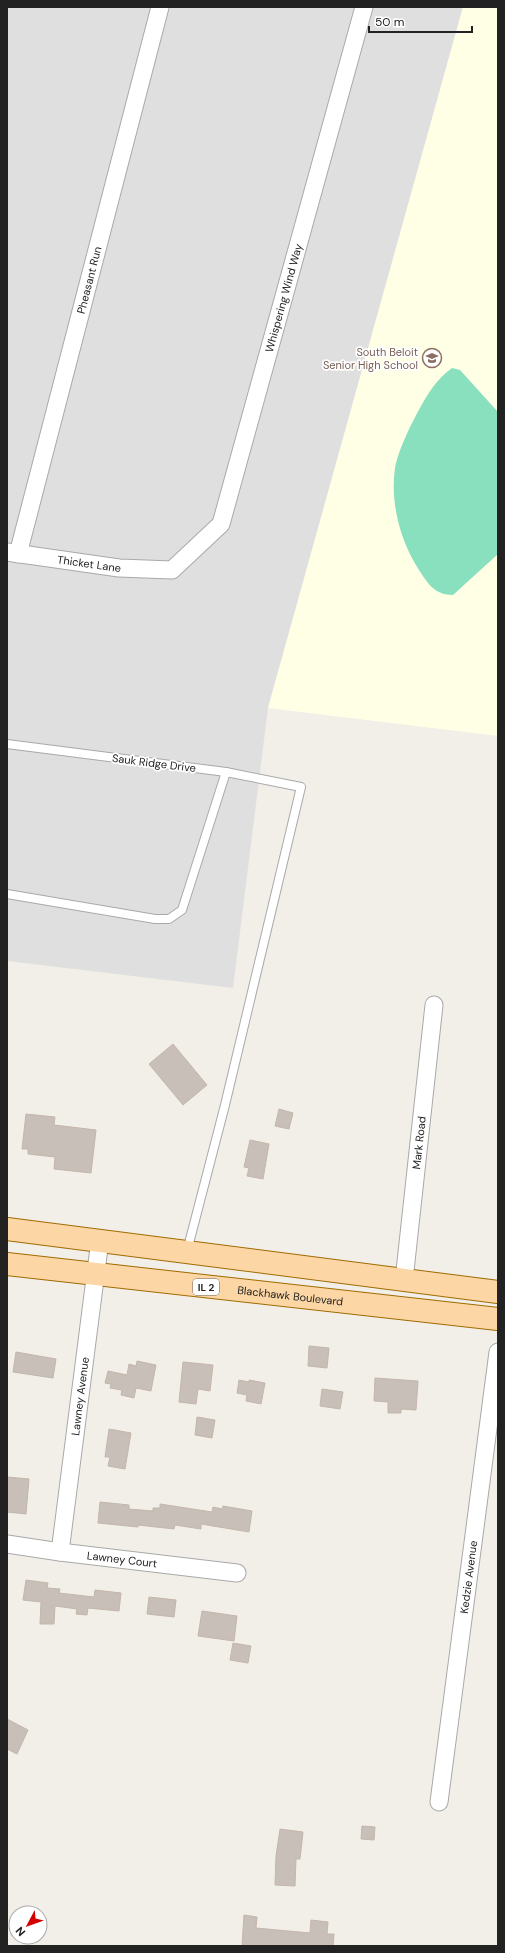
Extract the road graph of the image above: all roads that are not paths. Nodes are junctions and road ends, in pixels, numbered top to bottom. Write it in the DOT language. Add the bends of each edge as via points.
graph roads {
  1 [pos="160,7"];
  2 [pos="364,7"];
  3 [pos="12,553"];
  4 [pos="172,570"];
  5 [pos="7,744"];
  6 [pos="226,772"];
  7 [pos="7,894"];
  8 [pos="434,1005"];
  9 [pos="7,1229"];
  10 [pos="100,1240"];
  11 [pos="186,1252"];
  12 [pos="7,1264"];
  13 [pos="95,1274"];
  14 [pos="404,1280"];
  15 [pos="498,1292"];
  16 [pos="498,1319"];
  17 [pos="498,1352"];
  18 [pos="7,1544"];
  19 [pos="60,1552"];
  20 [pos="237,1573"];
  21 [pos="440,1802"];
  1 -- 3 [label="street, Pheasant Run"];
  2 -- 4 [label="street, Whispering Wind Way" via="221,524"];
  3 -- 4 [label="street, Thicket Lane" via="120,568"];
  5 -- 6 [label="lane, Sauk Ridge Drive"];
  6 -- 7 [label="lane" via="182,910 169,919 154,919"];
  6 -- 11 [label="lane, Sauk Ridge Drive" via="301,787 225,1105"];
  8 -- 14 [label="street, Mark Road"];
  9 -- 10 [label="main road"];
  10 -- 11 [label="main road"];
  10 -- 13 [label="street, Lawney Avenue"];
  11 -- 14 [label="main road"];
  12 -- 13 [label="main road, Blackhawk Boulevard / IL 2"];
  13 -- 16 [label="main road, Blackhawk Boulevard / IL 2"];
  13 -- 19 [label="street, Lawney Avenue"];
  14 -- 15 [label="main road"];
  17 -- 21 [label="street, Kedzie Avenue"];
  18 -- 19 [label="street, Lawney Court"];
  19 -- 20 [label="street, Lawney Court"];
}
